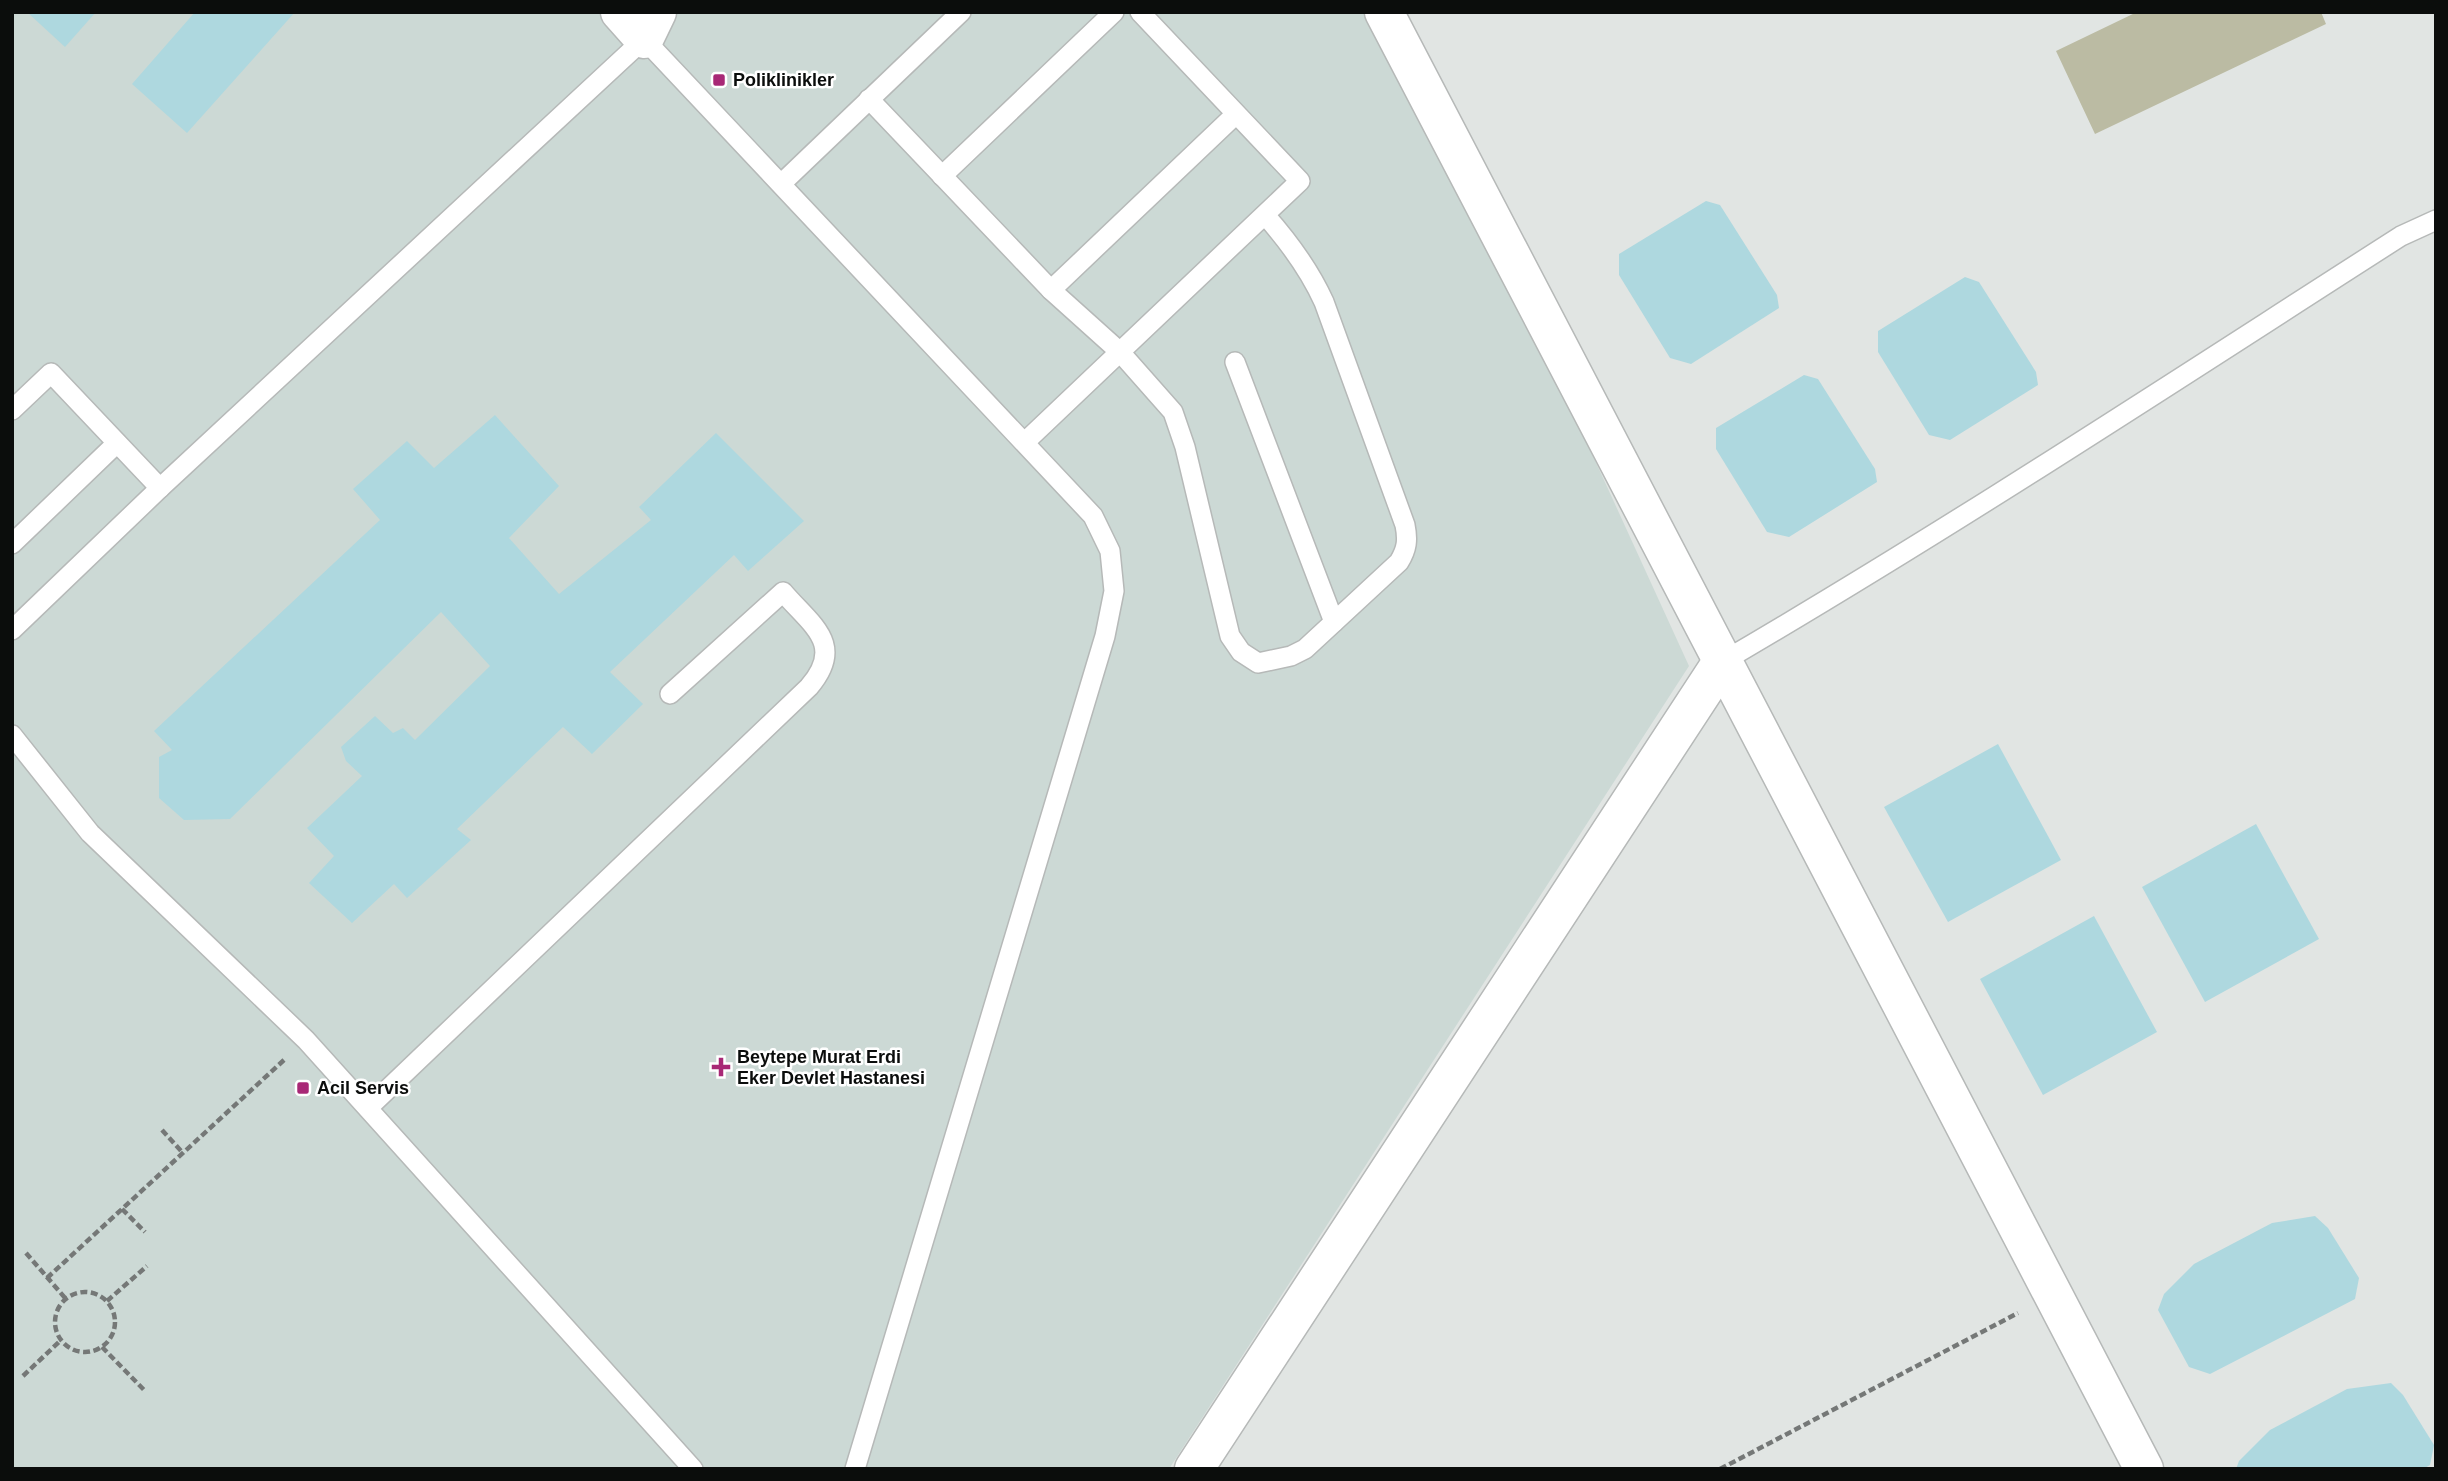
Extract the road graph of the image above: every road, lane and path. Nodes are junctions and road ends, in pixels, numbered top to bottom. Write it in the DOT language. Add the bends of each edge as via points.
graph roads {
  1 [pos="961,12"];
  2 [pos="1114,12"];
  3 [pos="1140,12"];
  4 [pos="1384,12"];
  5 [pos="640,21"];
  6 [pos="869,99"];
  7 [pos="1236,114"];
  8 [pos="942,176"];
  9 [pos="781,184"];
  10 [pos="1265,215"];
  11 [pos="2436,220"];
  12 [pos="1051,290"];
  13 [pos="1120,352"];
  14 [pos="1235,362"];
  15 [pos="12,410"];
  16 [pos="1025,442"];
  17 [pos="117,443"];
  18 [pos="160,488"];
  19 [pos="12,544"];
  20 [pos="1334,622"];
  21 [pos="13,629"];
  22 [pos="1723,662"];
  23 [pos="670,694"];
  24 [pos="12,735"];
  25 [pos="306,1040"];
  26 [pos="368,1108"];
  27 [pos="162,1130"];
  28 [pos="183,1153"];
  29 [pos="122,1209"];
  30 [pos="145,1232"];
  31 [pos="26,1253"];
  32 [pos="146,1266"];
  33 [pos="47,1278"];
  34 [pos="2053,1294"];
  35 [pos="66,1299"];
  36 [pos="107,1301"];
  37 [pos="61,1340"];
  38 [pos="102,1347"];
  39 [pos="23,1377"];
  40 [pos="146,1392"];
  41 [pos="693,1469"];
  42 [pos="855,1469"];
  43 [pos="1194,1469"];
  44 [pos="1720,1469"];
  45 [pos="2144,1469"];
  1 -- 6 [label="lane"];
  2 -- 8 [label="lane"];
  3 -- 7 [label="lane"];
  4 -- 22 [label="street"];
  5 -- 9 [label="lane"];
  5 -- 18 [label="lane"];
  6 -- 8 [label="lane"];
  6 -- 9 [label="lane"];
  7 -- 10 [label="lane" via="1300,181"];
  7 -- 12 [label="lane"];
  8 -- 12 [label="lane"];
  9 -- 16 [label="lane"];
  10 -- 13 [label="lane"];
  10 -- 20 [label="lane" via="1291,243 1324,302 1405,525 1406,550 1399,562"];
  11 -- 22 [label="lane" via="2401,236"];
  12 -- 13 [label="lane"];
  13 -- 16 [label="lane"];
  13 -- 20 [label="lane" via="1173,412 1235,645 1258,663 1276,661 1305,649"];
  14 -- 20 [label="lane"];
  15 -- 17 [label="lane" via="51,373"];
  16 -- 42 [label="lane" via="1093,516 1110,551 1114,591 1105,636"];
  17 -- 18 [label="lane"];
  17 -- 19 [label="lane"];
  18 -- 21 [label="lane"];
  22 -- 34 [label="street"];
  22 -- 43 [label="street"];
  23 -- 26 [label="lane" via="783,592 824,640 826,659 809,687"];
  24 -- 25 [label="lane" via="90,833"];
  25 -- 26 [label="lane"];
  25 -- 28 [label="path"];
  26 -- 41 [label="lane"];
  27 -- 28 [label="path"];
  28 -- 29 [label="path"];
  29 -- 30 [label="path"];
  29 -- 33 [label="path"];
  31 -- 33 [label="path"];
  32 -- 36 [label="path"];
  33 -- 35 [label="path"];
  34 -- 44 [label="path"];
  34 -- 45 [label="street"];
  35 -- 36 [label="path" via="89,1292"];
  35 -- 37 [label="path" via="55,1320"];
  36 -- 38 [label="path" via="114,1330"];
  37 -- 38 [label="path" via="83,1352"];
  37 -- 39 [label="path"];
  38 -- 40 [label="path"];
}
